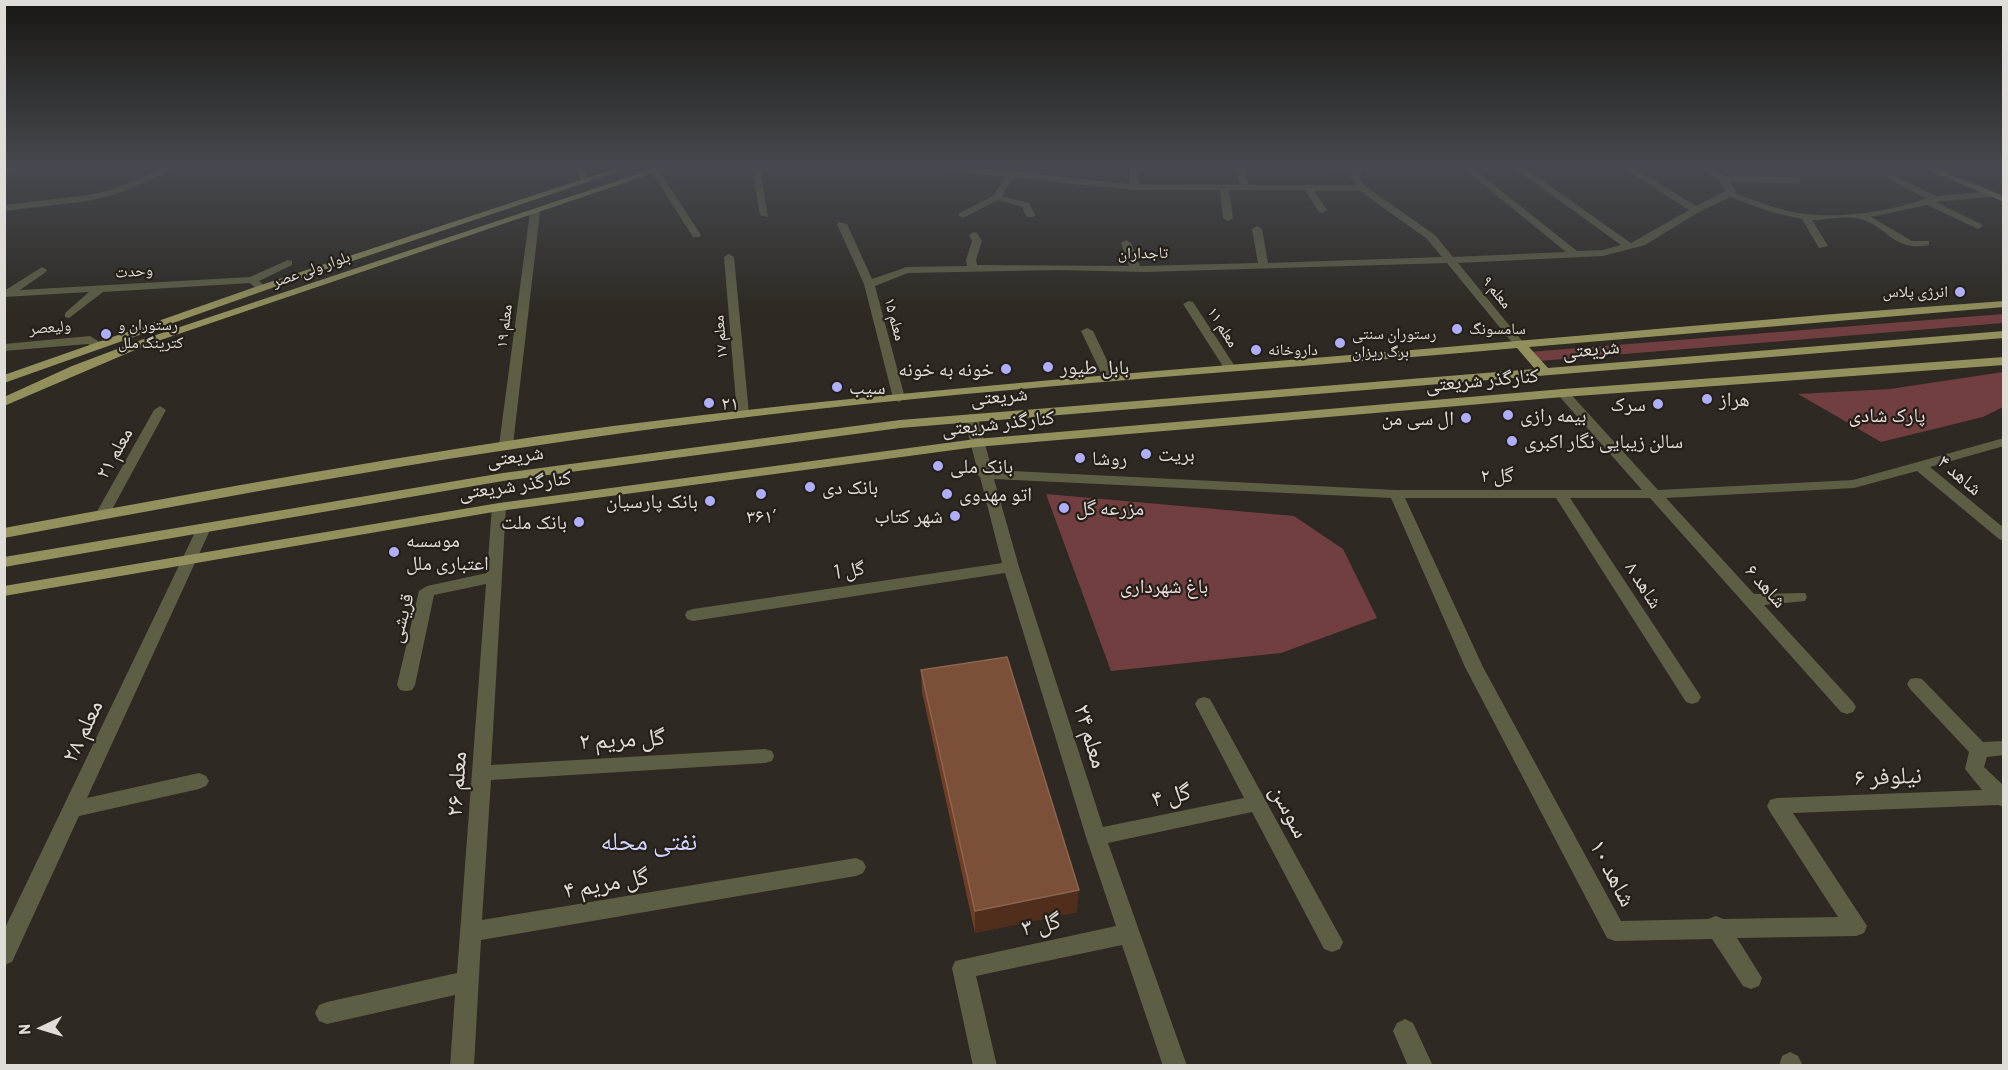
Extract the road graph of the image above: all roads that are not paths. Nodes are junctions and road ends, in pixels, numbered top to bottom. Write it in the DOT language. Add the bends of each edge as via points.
graph roads {
  1 [pos="477,217"];
  2 [pos="520,217"];
  3 [pos="534,217"];
  4 [pos="685,217"];
  5 [pos="1403,217"];
  6 [pos="1528,217"];
  7 [pos="1588,217"];
  8 [pos="1684,217"];
  9 [pos="1806,217"];
  10 [pos="1810,217"];
  11 [pos="1864,217"];
  12 [pos="1962,217"];
  13 [pos="842,224"];
  14 [pos="1978,226"];
  15 [pos="1257,229"];
  16 [pos="696,235"];
  17 [pos="974,235"];
  18 [pos="1126,243"];
  19 [pos="1925,243"];
  20 [pos="1629,246"];
  21 [pos="1823,246"];
  22 [pos="1576,255"];
  23 [pos="729,257"];
  24 [pos="1450,262"];
  25 [pos="288,263"];
  26 [pos="1263,265"];
  27 [pos="974,269"];
  28 [pos="1136,269"];
  29 [pos="42,270"];
  30 [pos="252,280"];
  31 [pos="869,284"];
  32 [pos="262,288"];
  33 [pos="99,290"];
  34 [pos="5,294"];
  35 [pos="1189,304"];
  36 [pos="2004,304"];
  37 [pos="69,315"];
  38 [pos="1087,331"];
  39 [pos="2004,334"];
  40 [pos="1520,344"];
  41 [pos="97,345"];
  42 [pos="4,348"];
  43 [pos="2004,361"];
  44 [pos="1230,368"];
  45 [pos="1545,372"];
  46 [pos="1109,377"];
  47 [pos="4,379"];
  48 [pos="1563,393"];
  49 [pos="899,398"];
  50 [pos="4,401"];
  51 [pos="160,410"];
  52 [pos="743,414"];
  53 [pos="971,418"];
  54 [pos="2004,442"];
  55 [pos="976,443"];
  56 [pos="506,445"];
  57 [pos="1920,466"];
  58 [pos="984,474"];
  59 [pos="1396,494"];
  60 [pos="1655,494"];
  61 [pos="1561,495"];
  62 [pos="499,507"];
  63 [pos="102,515"];
  64 [pos="204,528"];
  65 [pos="4,533"];
  66 [pos="2004,536"];
  67 [pos="189,560"];
  68 [pos="4,562"];
  69 [pos="1011,567"];
  70 [pos="495,577"];
  71 [pos="4,591"];
  72 [pos="1799,597"];
  73 [pos="1750,600"];
  74 [pos="693,615"];
  75 [pos="1916,684"];
  76 [pos="406,685"];
  77 [pos="1692,698"];
  78 [pos="1204,704"];
  79 [pos="1847,707"];
  80 [pos="2004,748"];
  81 [pos="765,756"];
  82 [pos="1977,760"];
  83 [pos="482,772"];
  84 [pos="199,781"];
  85 [pos="2002,798"];
  86 [pos="1257,803"];
  87 [pos="1777,806"];
  88 [pos="74,809"];
  89 [pos="1096,837"];
  90 [pos="856,867"];
  91 [pos="1716,927"];
  92 [pos="471,932"];
  93 [pos="1130,933"];
  94 [pos="1332,942"];
  95 [pos="4,955"];
  96 [pos="1751,978"];
  97 [pos="468,981"];
  98 [pos="327,1013"];
  99 [pos="1405,1032"];
  100 [pos="462,1065"];
  101 [pos="986,1065"];
  102 [pos="1175,1065"];
  103 [pos="1421,1065"];
  1 -- 32 [label="main road, بلوار ولی عصر"];
  2 -- 50 [label="main road, بلوار ولی عصر" via="145,342"];
  3 -- 56 [label="street, معلم ۱۹"];
  4 -- 16 [label="street"];
  5 -- 24 [label="street, معلم ۹" via="1431,237"];
  6 -- 22 [label="street"];
  7 -- 20 [label="street"];
  8 -- 20 [label="street, تاجداران"];
  9 -- 10 [label="street"];
  9 -- 21 [label="street"];
  11 -- 19 [label="street" via="1910,244"];
  12 -- 14 [label="street"];
  13 -- 31 [label="street, معلم ۱۵"];
  15 -- 26 [label="street"];
  17 -- 27 [label="street"];
  18 -- 28 [label="street"];
  20 -- 22 [label="street, تاجداران"];
  22 -- 24 [label="street, تاجداران"];
  23 -- 52 [label="street, معلم ۱۷"];
  24 -- 26 [label="street, تاجداران"];
  24 -- 40 [label="street, معلم ۹"];
  25 -- 30 [label="street"];
  26 -- 28 [label="street, تاجداران"];
  27 -- 28 [label="street, تاجداران"];
  27 -- 31 [label="street, تاجداران" via="907,270"];
  29 -- 34 [label="street"];
  30 -- 32 [label="street"];
  30 -- 33 [label="street, وحدت"];
  31 -- 49 [label="street, معلم ۱۵"];
  32 -- 41 [label="main road, بلوار ولی عصر"];
  33 -- 34 [label="street, وحدت"];
  33 -- 37 [label="street"];
  35 -- 44 [label="street, معلم ۱۱"];
  36 -- 40 [label="main road, کنارگذر شریعتی"];
  38 -- 46 [label="street"];
  39 -- 45 [label="main road, شریعتی"];
  40 -- 44 [label="main road, کنارگذر شریعتی"];
  40 -- 45 [label="main road"];
  41 -- 42 [label="street, ولیعصر" via="90,340"];
  41 -- 47 [label="main road, بلوار ولی عصر"];
  43 -- 48 [label="main road, کنارگذر شریعتی"];
  44 -- 46 [label="main road, کنارگذر شریعتی"];
  45 -- 53 [label="main road, شریعتی"];
  46 -- 49 [label="main road, کنارگذر شریعتی"];
  48 -- 55 [label="main road, کنارگذر شریعتی"];
  48 -- 60 [label="street, شاهد ۶"];
  49 -- 52 [label="main road, کنارگذر شریعتی"];
  51 -- 63 [label="street, معلم ۲۱"];
  52 -- 56 [label="main road, کنارگذر شریعتی"];
  53 -- 55 [label="street, معلم ۲۴"];
  53 -- 64 [label="main road, شریعتی" via="503,477"];
  54 -- 57 [label="street, گل ۲"];
  55 -- 58 [label="street, معلم ۲۴"];
  55 -- 62 [label="main road, کنارگذر شریعتی"];
  56 -- 63 [label="main road, کنارگذر شریعتی"];
  57 -- 60 [label="street, گل ۲" via="1854,484"];
  57 -- 66 [label="street, شاهد ۴"];
  58 -- 59 [label="street, گل ۲"];
  58 -- 69 [label="street, معلم ۲۴"];
  59 -- 61 [label="street, گل ۲"];
  59 -- 91 [label="street, شاهد ۱۰" via="1474,668 1615,931"];
  60 -- 61 [label="street, گل ۲"];
  60 -- 73 [label="street, شاهد ۶"];
  61 -- 77 [label="street, شاهد ۸"];
  62 -- 67 [label="main road, کنارگذر شریعتی"];
  62 -- 70 [label="street, معلم ۲۶"];
  63 -- 65 [label="main road, کنارگذر شریعتی"];
  64 -- 67 [label="street, معلم ۲۸"];
  64 -- 68 [label="main road, شریعتی"];
  67 -- 71 [label="main road, کنارگذر شریعتی"];
  67 -- 88 [label="street, معلم ۲۸"];
  69 -- 74 [label="street, گل 1"];
  69 -- 89 [label="street, معلم ۲۴"];
  70 -- 76 [label="street, قریشی" via="427,591"];
  70 -- 83 [label="street, معلم ۲۶"];
  72 -- 73 [label="street"];
  73 -- 79 [label="street, شاهد ۶"];
  75 -- 82 [label="street"];
  78 -- 86 [label="street, سوسن"];
  80 -- 82 [label="street"];
  81 -- 83 [label="street, گل مریم ۲"];
  82 -- 85 [label="street"];
  83 -- 92 [label="street, معلم ۲۶"];
  84 -- 88 [label="street"];
  85 -- 87 [label="street, نیلوفر ۶"];
  86 -- 89 [label="street, گل ۴"];
  86 -- 94 [label="street, سوسن"];
  87 -- 91 [label="street, شاهد ۱۰" via="1856,926"];
  88 -- 95 [label="street, معلم ۲۸"];
  89 -- 93 [label="street, معلم ۲۴"];
  90 -- 92 [label="street, گل مریم ۴"];
  91 -- 96 [label="street"];
  92 -- 97 [label="street, معلم ۲۶"];
  93 -- 101 [label="street, گل ۳" via="963,968"];
  93 -- 102 [label="street, معلم ۲۴"];
  97 -- 98 [label="street"];
  97 -- 100 [label="street, معلم ۲۶"];
  99 -- 103 [label="street"];
}
